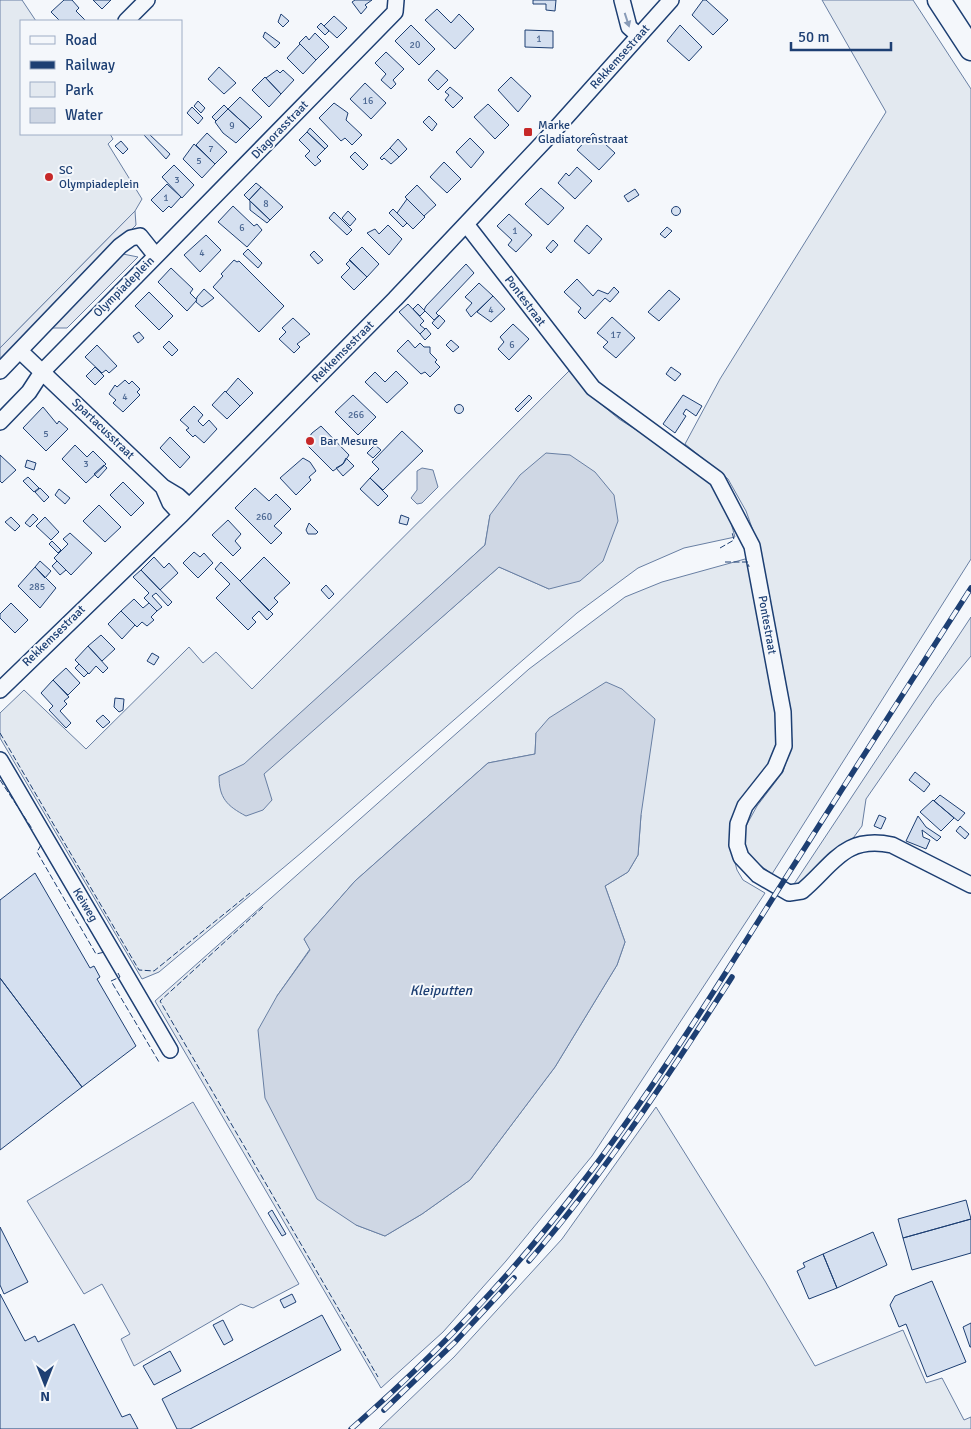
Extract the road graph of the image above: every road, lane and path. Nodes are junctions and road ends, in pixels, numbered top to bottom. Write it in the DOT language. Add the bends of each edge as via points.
graph roads {
  1 [pos="147,0"];
  2 [pos="396,0"];
  3 [pos="622,0"];
  4 [pos="939,0"];
  5 [pos="669,1"];
  6 [pos="127,20"];
  7 [pos="639,36"];
  8 [pos="971,49"];
  9 [pos="466,224"];
  10 [pos="156,256"];
  11 [pos="20,351"];
  12 [pos="0,371"];
  13 [pos="42,372"];
  14 [pos="0,422"];
  15 [pos="185,510"];
  16 [pos="0,690"];
  17 [pos="0,760"];
  18 [pos="971,885"];
  19 [pos="170,1050"];
  1 -- 6 [label="street"];
  2 -- 10 [label="street, Diagorasstraat" via="395,12"];
  3 -- 7 [label="street, one-way" via="629,27"];
  4 -- 8 [label="highway"];
  5 -- 7 [label="street, Rekkemsestraat"];
  7 -- 9 [label="street, Rekkemsestraat"];
  9 -- 15 [label="street, Rekkemsestraat"];
  9 -- 18 [label="street, Pontestraat" via="593,388 717,479 752,546 783,712 784,746 775,768 745,806 738,824 737,845 748,867 786,891 802,891 836,857 854,846 879,842 892,845"];
  10 -- 11 [label="street, Olympiadeplein" via="140,236 131,238"];
  10 -- 13 [label="street, Olympiadeplein"];
  11 -- 12 [label="street, Olympiadeplein"];
  11 -- 13 [label="street"];
  13 -- 14 [label="street, Olympiadeplein" via="29,392"];
  13 -- 15 [label="street, Spartacusstraat" via="163,487 170,503"];
  15 -- 16 [label="street, Rekkemsestraat"];
  17 -- 19 [label="street, Keiweg"];
}
